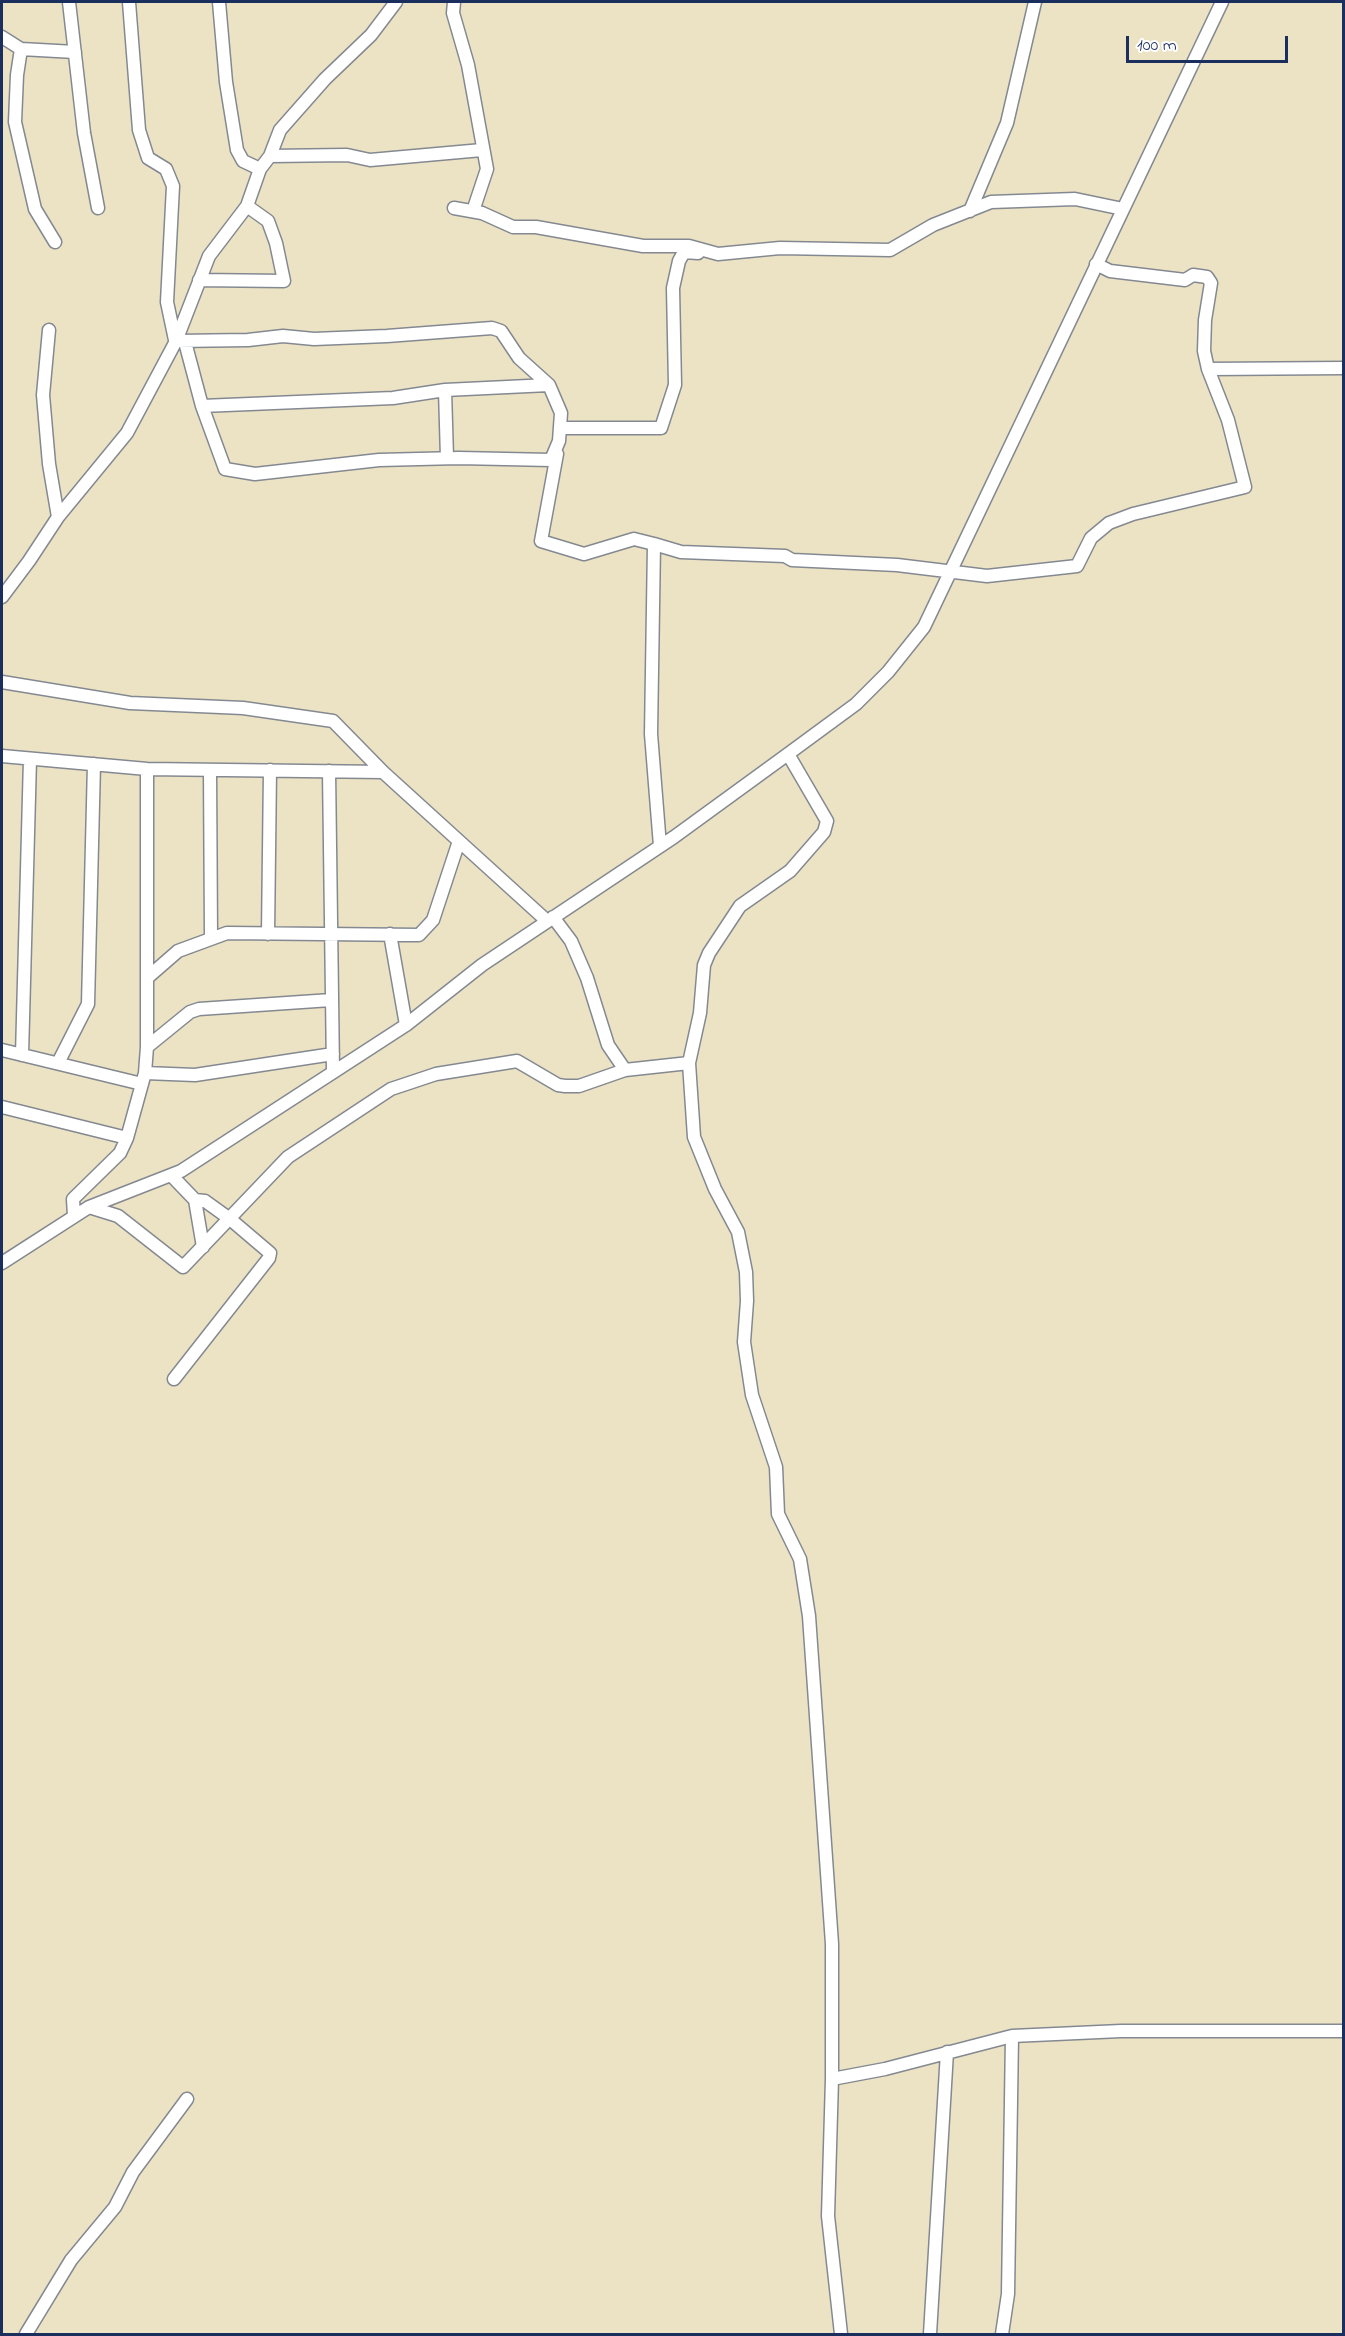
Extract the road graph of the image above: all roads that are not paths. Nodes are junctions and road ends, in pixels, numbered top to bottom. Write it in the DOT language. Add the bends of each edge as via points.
graph roads {
  1 [pos="69,2"];
  2 [pos="129,2"];
  3 [pos="219,2"];
  4 [pos="396,2"];
  5 [pos="454,2"];
  6 [pos="1035,2"];
  7 [pos="1221,2"];
  8 [pos="2,37"];
  9 [pos="21,49"];
  10 [pos="75,52"];
  11 [pos="482,150"];
  12 [pos="270,156"];
  13 [pos="260,169"];
  14 [pos="247,206"];
  15 [pos="98,208"];
  16 [pos="454,208"];
  17 [pos="1123,209"];
  18 [pos="473,210"];
  19 [pos="970,211"];
  20 [pos="55,242"];
  21 [pos="718,254"];
  22 [pos="1096,264"];
  23 [pos="199,280"];
  24 [pos="49,330"];
  25 [pos="180,342"];
  26 [pos="1344,368"];
  27 [pos="1208,369"];
  28 [pos="549,385"];
  29 [pos="445,390"];
  30 [pos="202,406"];
  31 [pos="560,435"];
  32 [pos="447,458"];
  33 [pos="58,517"];
  34 [pos="654,544"];
  35 [pos="950,569"];
  36 [pos="2,597"];
  37 [pos="2,682"];
  38 [pos="788,754"];
  39 [pos="2,756"];
  40 [pos="30,759"];
  41 [pos="94,764"];
  42 [pos="147,768"];
  43 [pos="210,770"];
  44 [pos="270,770"];
  45 [pos="329,771"];
  46 [pos="383,772"];
  47 [pos="459,841"];
  48 [pos="660,846"];
  49 [pos="550,919"];
  50 [pos="268,934"];
  51 [pos="330,934"];
  52 [pos="390,934"];
  53 [pos="211,937"];
  54 [pos="147,978"];
  55 [pos="331,1000"];
  56 [pos="406,1025"];
  57 [pos="147,1047"];
  58 [pos="2,1050"];
  59 [pos="333,1054"];
  60 [pos="22,1055"];
  61 [pos="58,1063"];
  62 [pos="689,1063"];
  63 [pos="624,1070"];
  64 [pos="333,1071"];
  65 [pos="144,1078"];
  66 [pos="2,1107"];
  67 [pos="127,1138"];
  68 [pos="171,1175"];
  69 [pos="195,1200"];
  70 [pos="89,1207"];
  71 [pos="74,1216"];
  72 [pos="230,1219"];
  73 [pos="203,1248"];
  74 [pos="2,1263"];
  75 [pos="174,1379"];
  76 [pos="1344,2031"];
  77 [pos="1012,2036"];
  78 [pos="947,2052"];
  79 [pos="832,2079"];
  80 [pos="187,2099"];
  81 [pos="26,2334"];
  82 [pos="841,2334"];
  83 [pos="930,2334"];
  84 [pos="1002,2334"];
  1 -- 10 [label="street"];
  2 -- 25 [label="street" via="139,130 148,158 166,169 173,186 167,302"];
  3 -- 13 [label="street" via="237,150 243,161"];
  4 -- 12 [label="street" via="371,35 324,79 280,130"];
  5 -- 11 [label="street" via="453,13 468,65"];
  6 -- 19 [label="street" via="1007,123"];
  7 -- 17 [label="street"];
  8 -- 9 [label="street"];
  9 -- 10 [label="street"];
  9 -- 20 [label="street" via="15,122 35,209"];
  10 -- 15 [label="street"];
  11 -- 12 [label="street" via="370,160 347,155"];
  11 -- 18 [label="street" via="487,170"];
  12 -- 13 [label="street"];
  13 -- 14 [label="street"];
  14 -- 23 [label="street" via="210,256"];
  14 -- 23 [label="street" via="268,221 284,281"];
  16 -- 18 [label="street"];
  17 -- 19 [label="street" via="1092,200 1044,199 991,202"];
  17 -- 22 [label="street"];
  18 -- 21 [label="street" via="513,227 536,227 643,246 689,246"];
  19 -- 21 [label="street" via="933,225 890,250 780,248"];
  21 -- 31 [label="street" via="684,252 679,261 673,288 675,385 661,428"];
  22 -- 27 [label="street" via="1110,271 1174,279 1185,280 1193,274 1207,277 1211,283 1205,321"];
  22 -- 35 [label="street"];
  23 -- 25 [label="street"];
  24 -- 33 [label="street" via="43,395"];
  25 -- 28 [label="street" via="283,336 387,336 492,328 501,331 519,358"];
  25 -- 30 [label="street"];
  25 -- 33 [label="street" via="127,433"];
  26 -- 27 [label="street"];
  27 -- 35 [label="street" via="1228,420 1245,487 1109,523 1091,538 1077,566 987,576"];
  28 -- 29 [label="street"];
  28 -- 31 [label="street" via="561,413"];
  29 -- 30 [label="street" via="393,398"];
  29 -- 32 [label="street"];
  30 -- 32 [label="street" via="225,469 255,474 379,460"];
  31 -- 32 [label="street" via="551,460"];
  31 -- 34 [label="street" via="541,542 584,554 634,539"];
  33 -- 36 [label="street"];
  34 -- 35 [label="street" via="681,552"];
  34 -- 48 [label="street" via="651,734"];
  35 -- 38 [label="street" via="924,627 888,672 856,704"];
  37 -- 46 [label="street" via="130,703 243,708 333,721"];
  38 -- 48 [label="street"];
  38 -- 62 [label="street" via="827,821 824,832 790,871 733,913 709,953"];
  39 -- 40 [label="street"];
  40 -- 41 [label="street"];
  40 -- 60 [label="street"];
  41 -- 42 [label="street"];
  41 -- 61 [label="street" via="88,1004"];
  42 -- 43 [label="street"];
  42 -- 54 [label="street"];
  43 -- 44 [label="street"];
  43 -- 53 [label="street"];
  44 -- 45 [label="street"];
  44 -- 50 [label="street"];
  45 -- 46 [label="street"];
  45 -- 51 [label="street"];
  46 -- 47 [label="street"];
  47 -- 49 [label="street"];
  47 -- 52 [label="street" via="427,929 419,935"];
  48 -- 49 [label="street"];
  49 -- 56 [label="street" via="482,965"];
  49 -- 63 [label="street" via="570,941 587,978 608,1045"];
  50 -- 51 [label="street"];
  50 -- 53 [label="street" via="227,933"];
  51 -- 52 [label="street"];
  51 -- 55 [label="street"];
  52 -- 56 [label="street"];
  53 -- 54 [label="street" via="178,951"];
  54 -- 57 [label="street"];
  55 -- 57 [label="street" via="199,1009"];
  55 -- 59 [label="street"];
  56 -- 64 [label="street"];
  57 -- 65 [label="street"];
  58 -- 60 [label="street"];
  59 -- 64 [label="street"];
  59 -- 65 [label="street" via="195,1075"];
  60 -- 61 [label="street"];
  61 -- 65 [label="street"];
  62 -- 63 [label="street"];
  62 -- 79 [label="street" via="694,1137 738,1232 746,1272 744,1342 752,1395 776,1467 778,1514 800,1559 809,1616 832,1944"];
  63 -- 72 [label="street" via="579,1086 565,1086 517,1061 436,1074 391,1089 288,1157"];
  64 -- 68 [label="street"];
  65 -- 67 [label="street"];
  66 -- 67 [label="street"];
  67 -- 71 [label="street" via="120,1153 73,1199"];
  68 -- 69 [label="street"];
  68 -- 70 [label="street"];
  69 -- 72 [label="street" via="205,1201"];
  69 -- 73 [label="street"];
  70 -- 71 [label="street"];
  70 -- 73 [label="street" via="118,1216 181,1268"];
  71 -- 74 [label="street"];
  72 -- 73 [label="street"];
  72 -- 75 [label="street" via="267,1249 269,1258"];
  76 -- 77 [label="street" via="1121,2031"];
  77 -- 78 [label="street"];
  77 -- 84 [label="street" via="1008,2294"];
  78 -- 79 [label="street"];
  78 -- 83 [label="street"];
  79 -- 82 [label="street" via="828,2216"];
  80 -- 81 [label="street" via="133,2172 115,2207 71,2260"];
}
